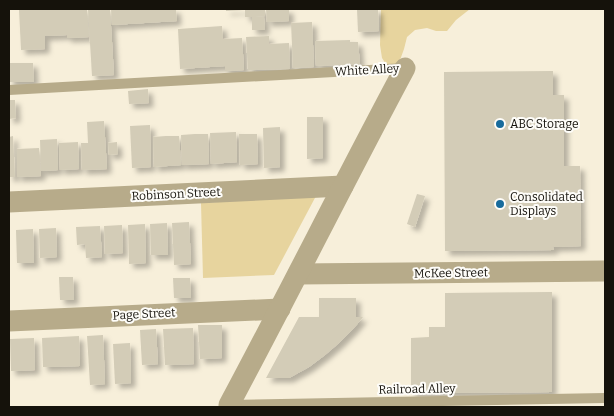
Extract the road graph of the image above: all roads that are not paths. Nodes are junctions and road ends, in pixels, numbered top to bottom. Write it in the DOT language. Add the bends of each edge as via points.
graph roads {
  1 [pos="405,68"];
  2 [pos="9,90"];
  3 [pos="343,186"];
  4 [pos="9,202"];
  5 [pos="605,271"];
  6 [pos="298,274"];
  7 [pos="280,308"];
  8 [pos="9,321"];
  9 [pos="605,398"];
  10 [pos="228,405"];
  1 -- 2 [label="lane, White Alley"];
  1 -- 3 [label="street, White Alley"];
  3 -- 4 [label="street, Robinson Street"];
  3 -- 6 [label="street, White Alley"];
  5 -- 6 [label="street, McKee Street"];
  6 -- 7 [label="street, White Alley"];
  7 -- 8 [label="street, Page Street"];
  7 -- 10 [label="street, White Alley"];
  9 -- 10 [label="lane, Railroad Alley"];
}
